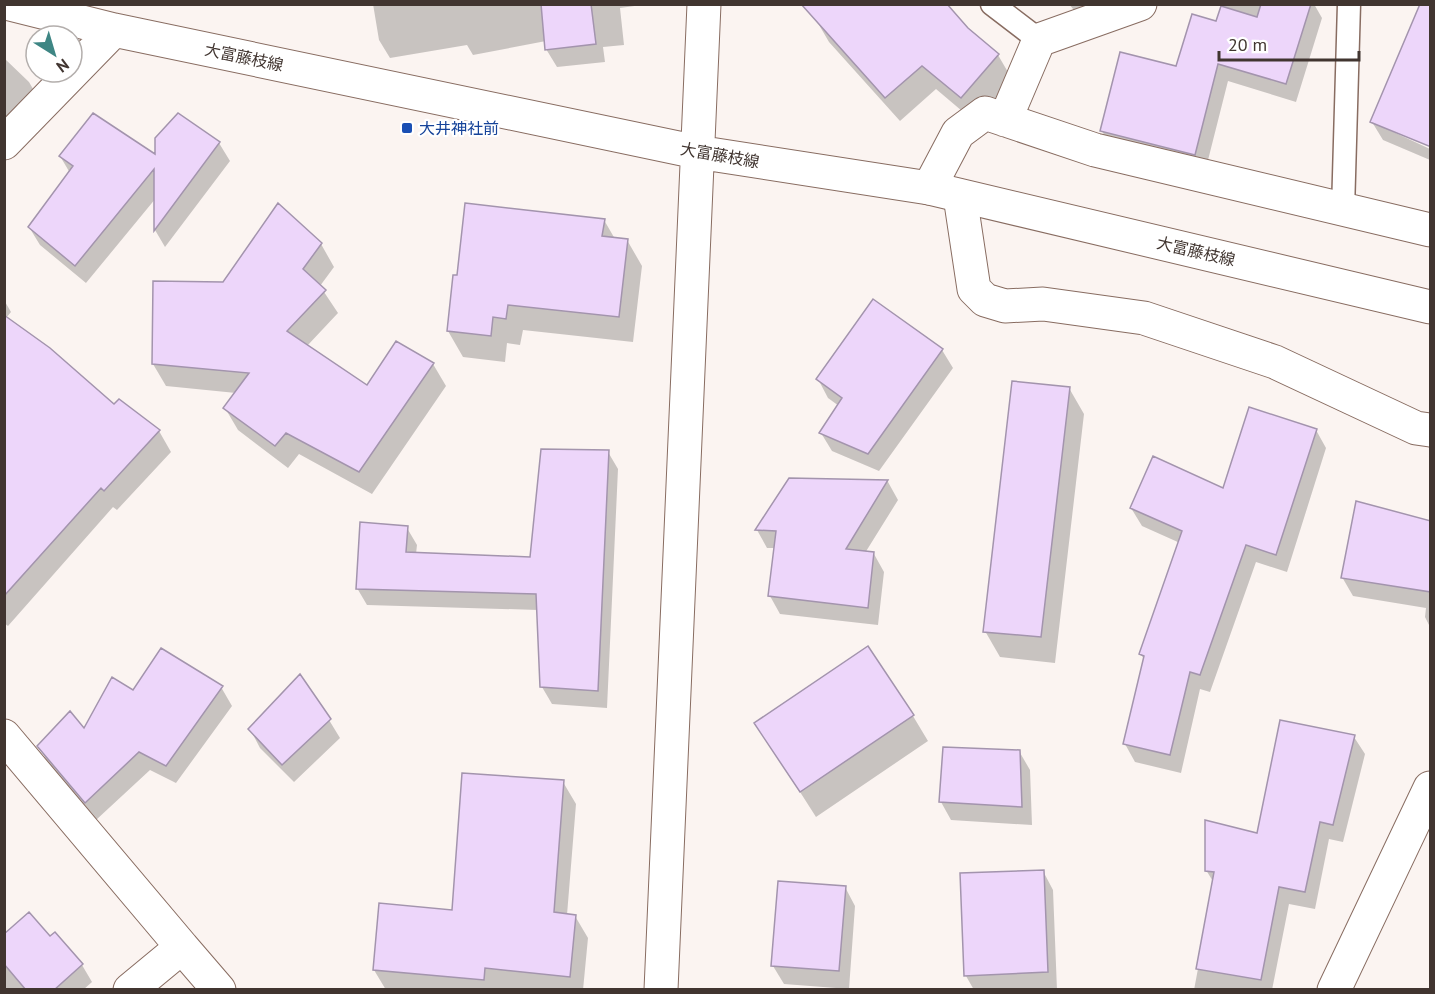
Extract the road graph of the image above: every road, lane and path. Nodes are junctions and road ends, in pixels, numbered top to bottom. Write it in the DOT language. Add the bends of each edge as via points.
graph roads {
  1 [pos="10,4"];
  2 [pos="704,4"];
  3 [pos="992,4"];
  4 [pos="1140,4"];
  5 [pos="1348,4"];
  6 [pos="114,30"];
  7 [pos="1039,40"];
  8 [pos="1005,120"];
  9 [pos="4,143"];
  10 [pos="697,152"];
  11 [pos="944,192"];
  12 [pos="1344,210"];
  13 [pos="1431,230"];
  14 [pos="1431,307"];
  15 [pos="1431,430"];
  16 [pos="4,735"];
  17 [pos="1431,788"];
  18 [pos="182,946"];
  19 [pos="130,990"];
  20 [pos="219,990"];
  21 [pos="661,990"];
  22 [pos="1334,990"];
  1 -- 6 [label="street, 大富藤枝線"];
  2 -- 10 [label="street"];
  3 -- 7 [label="lane"];
  4 -- 7 [label="street"];
  5 -- 12 [label="lane"];
  6 -- 9 [label="street"];
  6 -- 10 [label="street, 大富藤枝線"];
  7 -- 8 [label="street"];
  8 -- 11 [label="street" via="985,113 958,133"];
  8 -- 12 [label="street" via="1095,150"];
  10 -- 11 [label="street, 大富藤枝線"];
  10 -- 21 [label="street"];
  11 -- 14 [label="street, 大富藤枝線"];
  11 -- 15 [label="street" via="974,289 985,300 1005,306 1043,304 1144,318 1275,362 1416,428"];
  12 -- 13 [label="street"];
  16 -- 18 [label="street"];
  17 -- 22 [label="street"];
  18 -- 19 [label="street"];
  18 -- 20 [label="street"];
}
